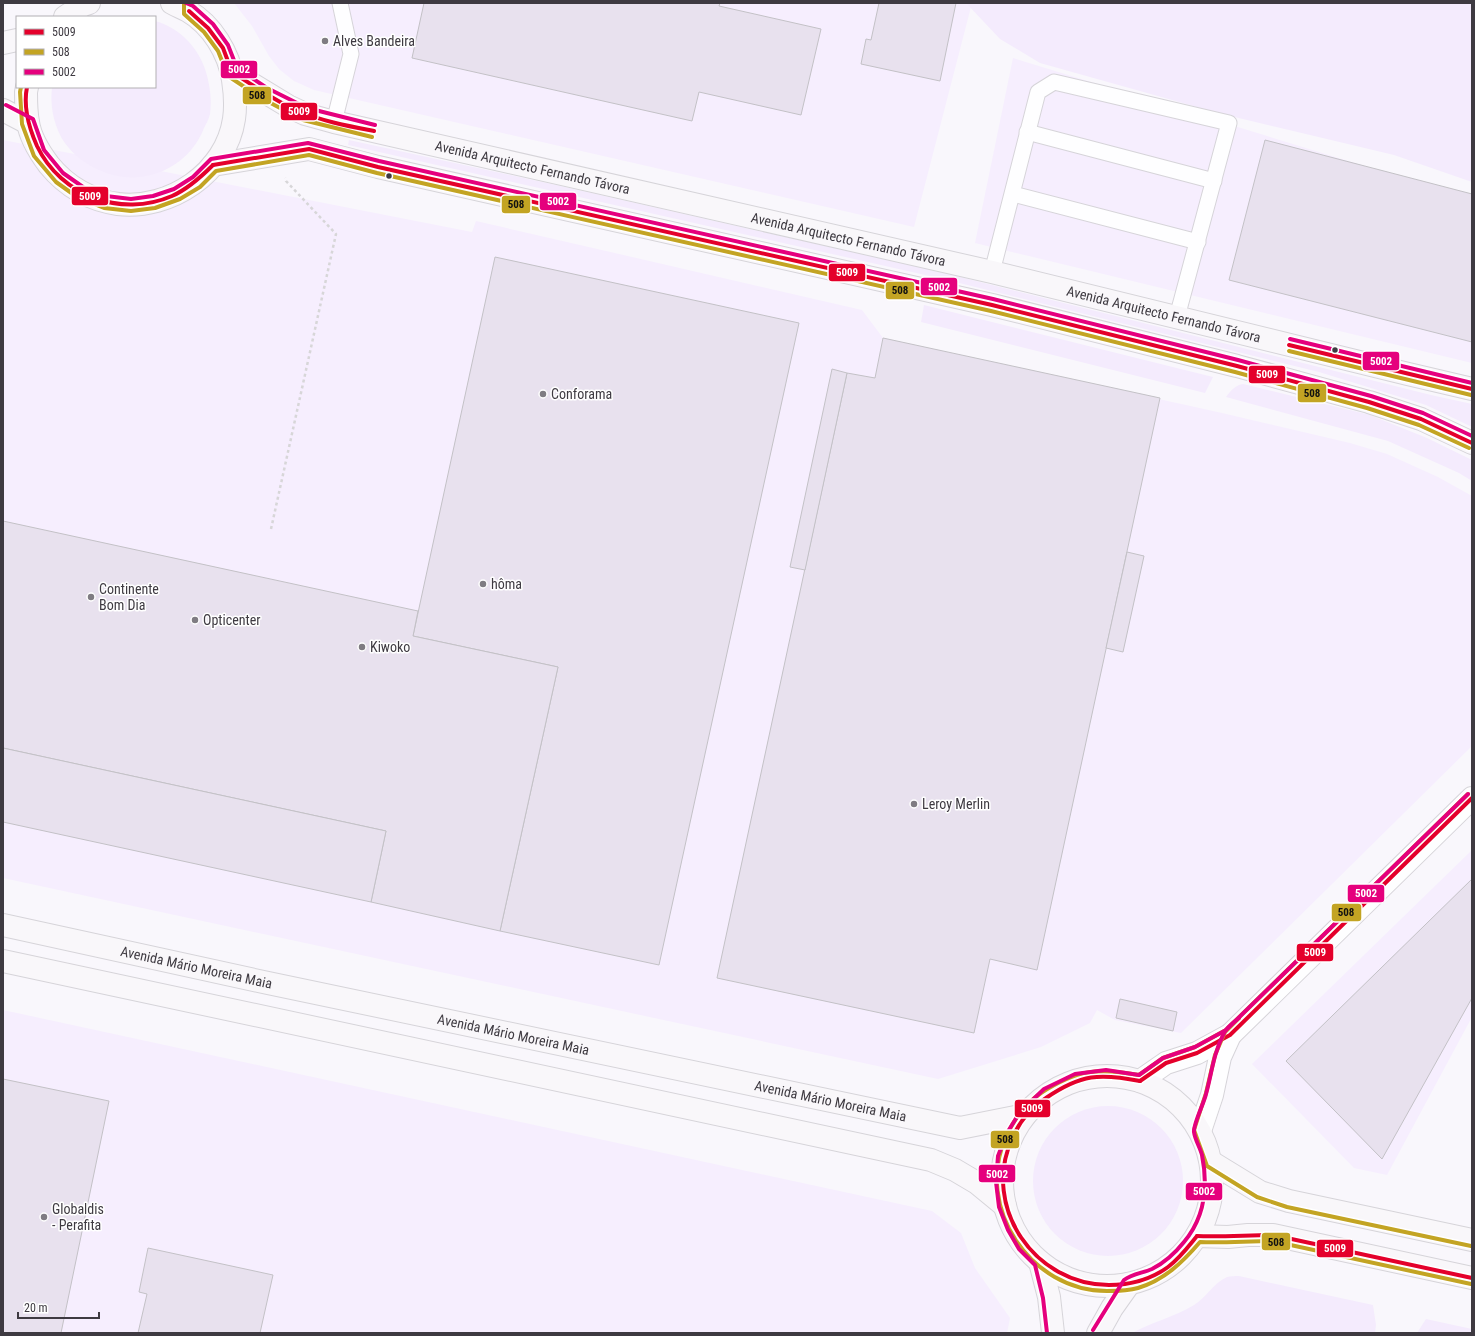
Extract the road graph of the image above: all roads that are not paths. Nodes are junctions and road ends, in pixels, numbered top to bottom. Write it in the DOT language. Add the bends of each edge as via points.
graph roads {
  1 [pos="89,3"];
  2 [pos="340,3"];
  3 [pos="184,6"];
  4 [pos="66,16"];
  5 [pos="16,40"];
  6 [pos="3,44"];
  7 [pos="232,72"];
  8 [pos="27,88"];
  9 [pos="3,110"];
  10 [pos="334,122"];
  11 [pos="28,123"];
  12 [pos="1027,132"];
  13 [pos="213,165"];
  14 [pos="1214,181"];
  15 [pos="1012,194"];
  16 [pos="1198,242"];
  17 [pos="992,272"];
  18 [pos="1177,317"];
  19 [pos="1472,389"];
  20 [pos="1472,443"];
  21 [pos="1472,798"];
  22 [pos="3,926"];
  23 [pos="3,961"];
  24 [pos="1230,1035"];
  25 [pos="1140,1081"];
  26 [pos="1025,1115"];
  27 [pos="1200,1131"];
  28 [pos="1210,1162"];
  29 [pos="1005,1206"];
  30 [pos="1197,1236"];
  31 [pos="1472,1240"];
  32 [pos="1040,1262"];
  33 [pos="1472,1278"];
  34 [pos="1129,1284"];
  35 [pos="1053,1333"];
  36 [pos="1098,1333"];
  1 -- 4 [label="main road"];
  2 -- 10 [label="lane" via="351,54"];
  3 -- 7 [label="main road" via="208,28 223,48"];
  5 -- 6 [label="main road"];
  7 -- 10 [label="main road, Avenida Arquitecto Fernando Távora" via="288,106"];
  7 -- 13 [label="main road" via="236,96 234,120 226,144"];
  8 -- 11 [label="main road"];
  9 -- 11 [label="main road"];
  10 -- 17 [label="main road, Avenida Arquitecto Fernando Távora"];
  11 -- 13 [label="main road" via="39,153 59,177 80,192 105,202 131,205 154,202 176,194 196,182"];
  12 -- 14 [label="lane"];
  12 -- 14 [label="lane" via="1038,92 1054,82 1230,123"];
  12 -- 15 [label="lane"];
  13 -- 20 [label="main road" via="309,149 992,305 1237,366 1421,419"];
  14 -- 16 [label="lane"];
  15 -- 16 [label="lane"];
  15 -- 17 [label="lane"];
  16 -- 18 [label="lane"];
  17 -- 18 [label="main road, Avenida Arquitecto Fernando Távora"];
  18 -- 19 [label="main road, Avenida Arquitecto Fernando Távora"];
  21 -- 24 [label="street"];
  22 -- 26 [label="main road, Avenida Mário Moreira Maia" via="960,1128"];
  23 -- 29 [label="main road" via="931,1160 977,1184"];
  24 -- 25 [label="street" via="1197,1053 1166,1064"];
  24 -- 27 [label="street" via="1220,1056 1212,1095"];
  25 -- 26 [label="main road" via="1106,1076 1076,1080 1047,1094"];
  25 -- 27 [label="main road" via="1164,1092 1185,1109"];
  26 -- 29 [label="main road" via="1012,1136 1004,1158 1002,1182"];
  27 -- 28 [label="main road"];
  28 -- 30 [label="main road" via="1212,1187 1208,1212"];
  28 -- 31 [label="main road" via="1260,1192 1289,1201"];
  29 -- 32 [label="main road" via="1012,1227 1020,1240"];
  30 -- 33 [label="main road" via="1273,1235"];
  30 -- 34 [label="main road" via="1179,1258 1155,1274"];
  32 -- 34 [label="main road" via="1067,1278 1097,1286"];
  32 -- 35 [label="main road" via="1049,1297"];
  34 -- 36 [label="main road"];
}
